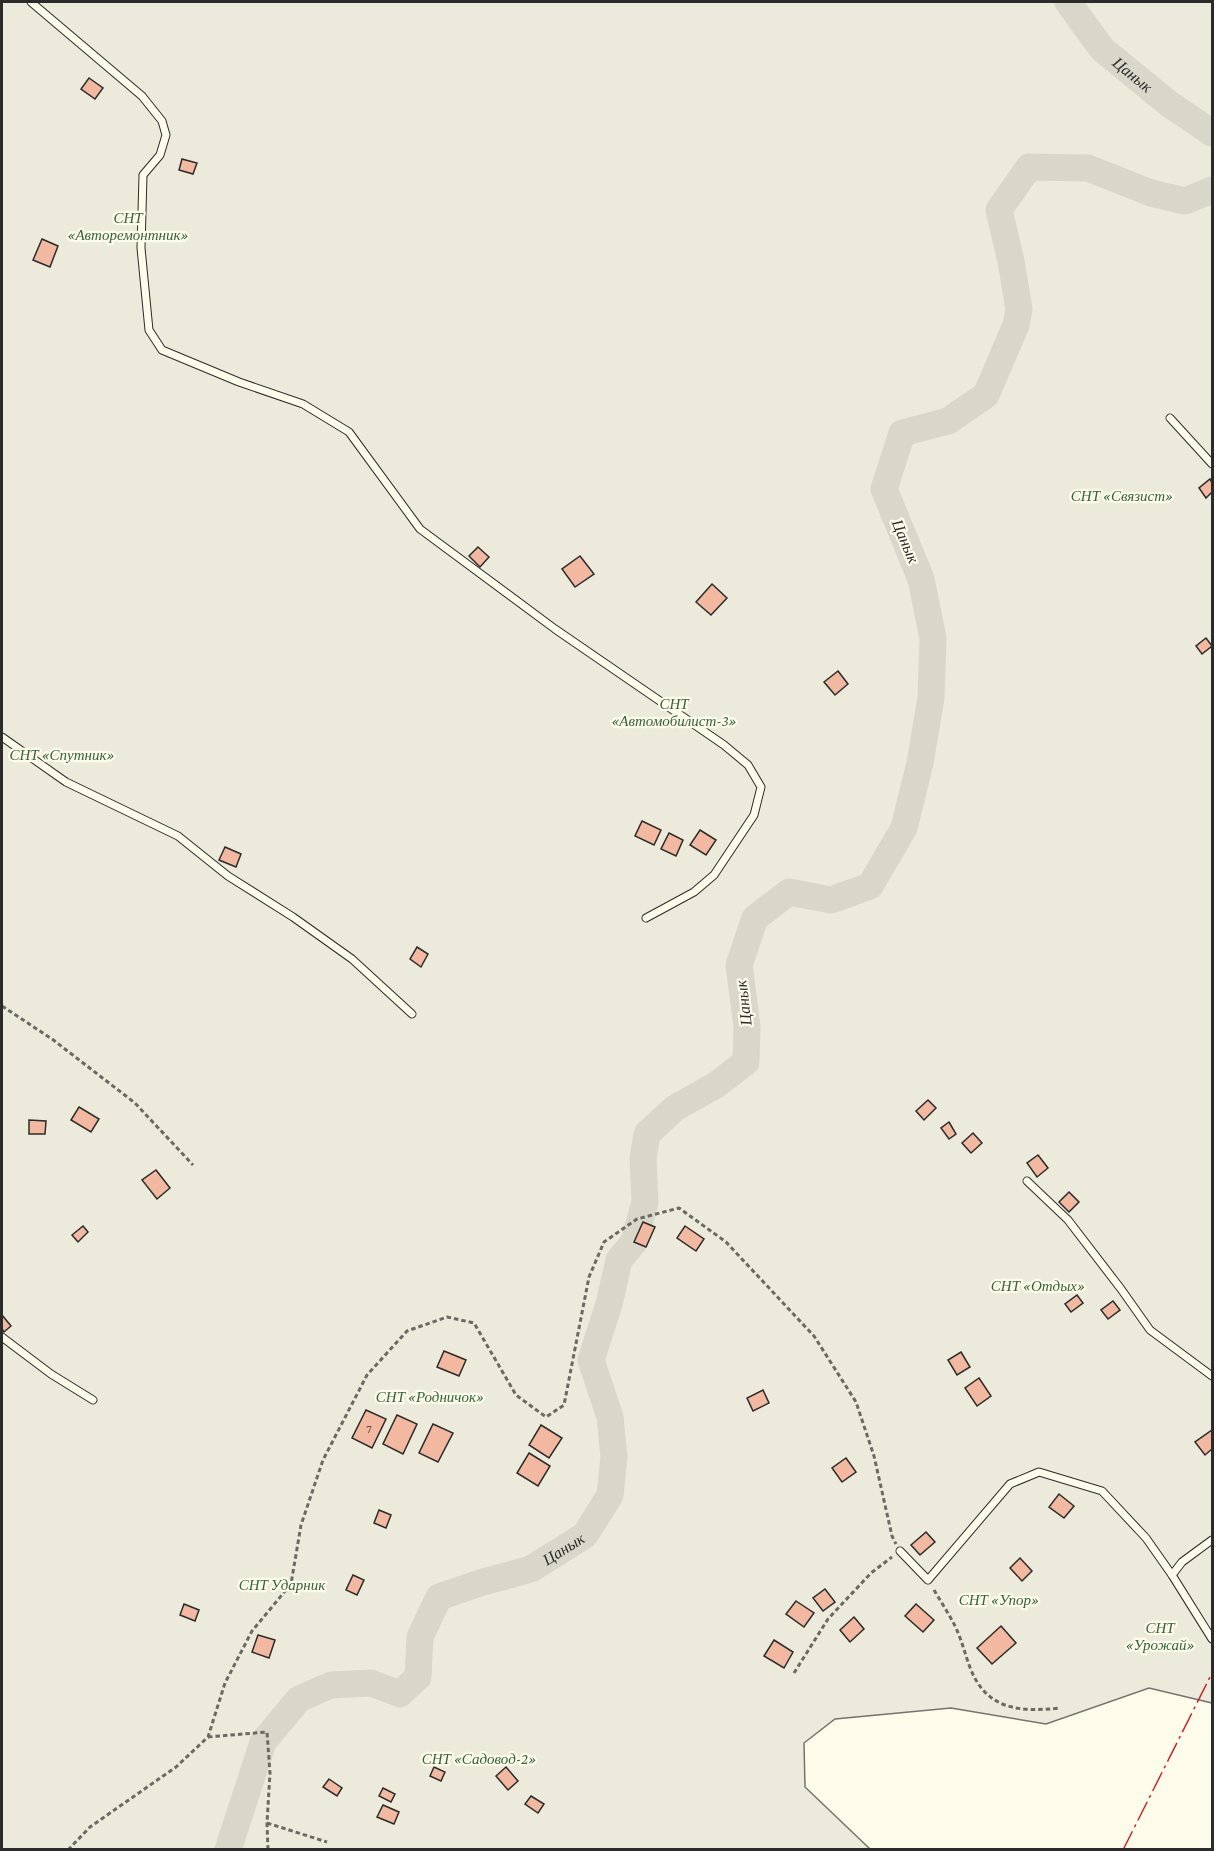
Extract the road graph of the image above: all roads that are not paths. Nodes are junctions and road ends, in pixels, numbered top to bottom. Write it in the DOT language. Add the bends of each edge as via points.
graph roads {
  1 [pos="31,2"];
  2 [pos="1170,418"];
  3 [pos="1212,464"];
  4 [pos="2,737"];
  5 [pos="646,918"];
  6 [pos="411,1014"];
  7 [pos="1027,1181"];
  8 [pos="2,1337"];
  9 [pos="1212,1376"];
  10 [pos="93,1400"];
  11 [pos="1212,1540"];
  12 [pos="900,1551"];
  13 [pos="1173,1575"];
  14 [pos="1212,1639"];
  1 -- 5 [label="lane" via="142,96 162,121 166,135 160,154 143,175 141,248 149,330 162,350 303,404 349,432 420,529 748,765 761,787 754,815 714,875 694,892"];
  2 -- 3 [label="lane"];
  4 -- 6 [label="lane" via="66,782 178,836 228,876 352,959"];
  7 -- 9 [label="lane" via="1068,1220 1150,1330"];
  8 -- 10 [label="lane"];
  11 -- 13 [label="lane" via="1182,1562"];
  12 -- 13 [label="lane" via="928,1580 1010,1484 1040,1472 1102,1491 1146,1538"];
  13 -- 14 [label="lane"];
}
